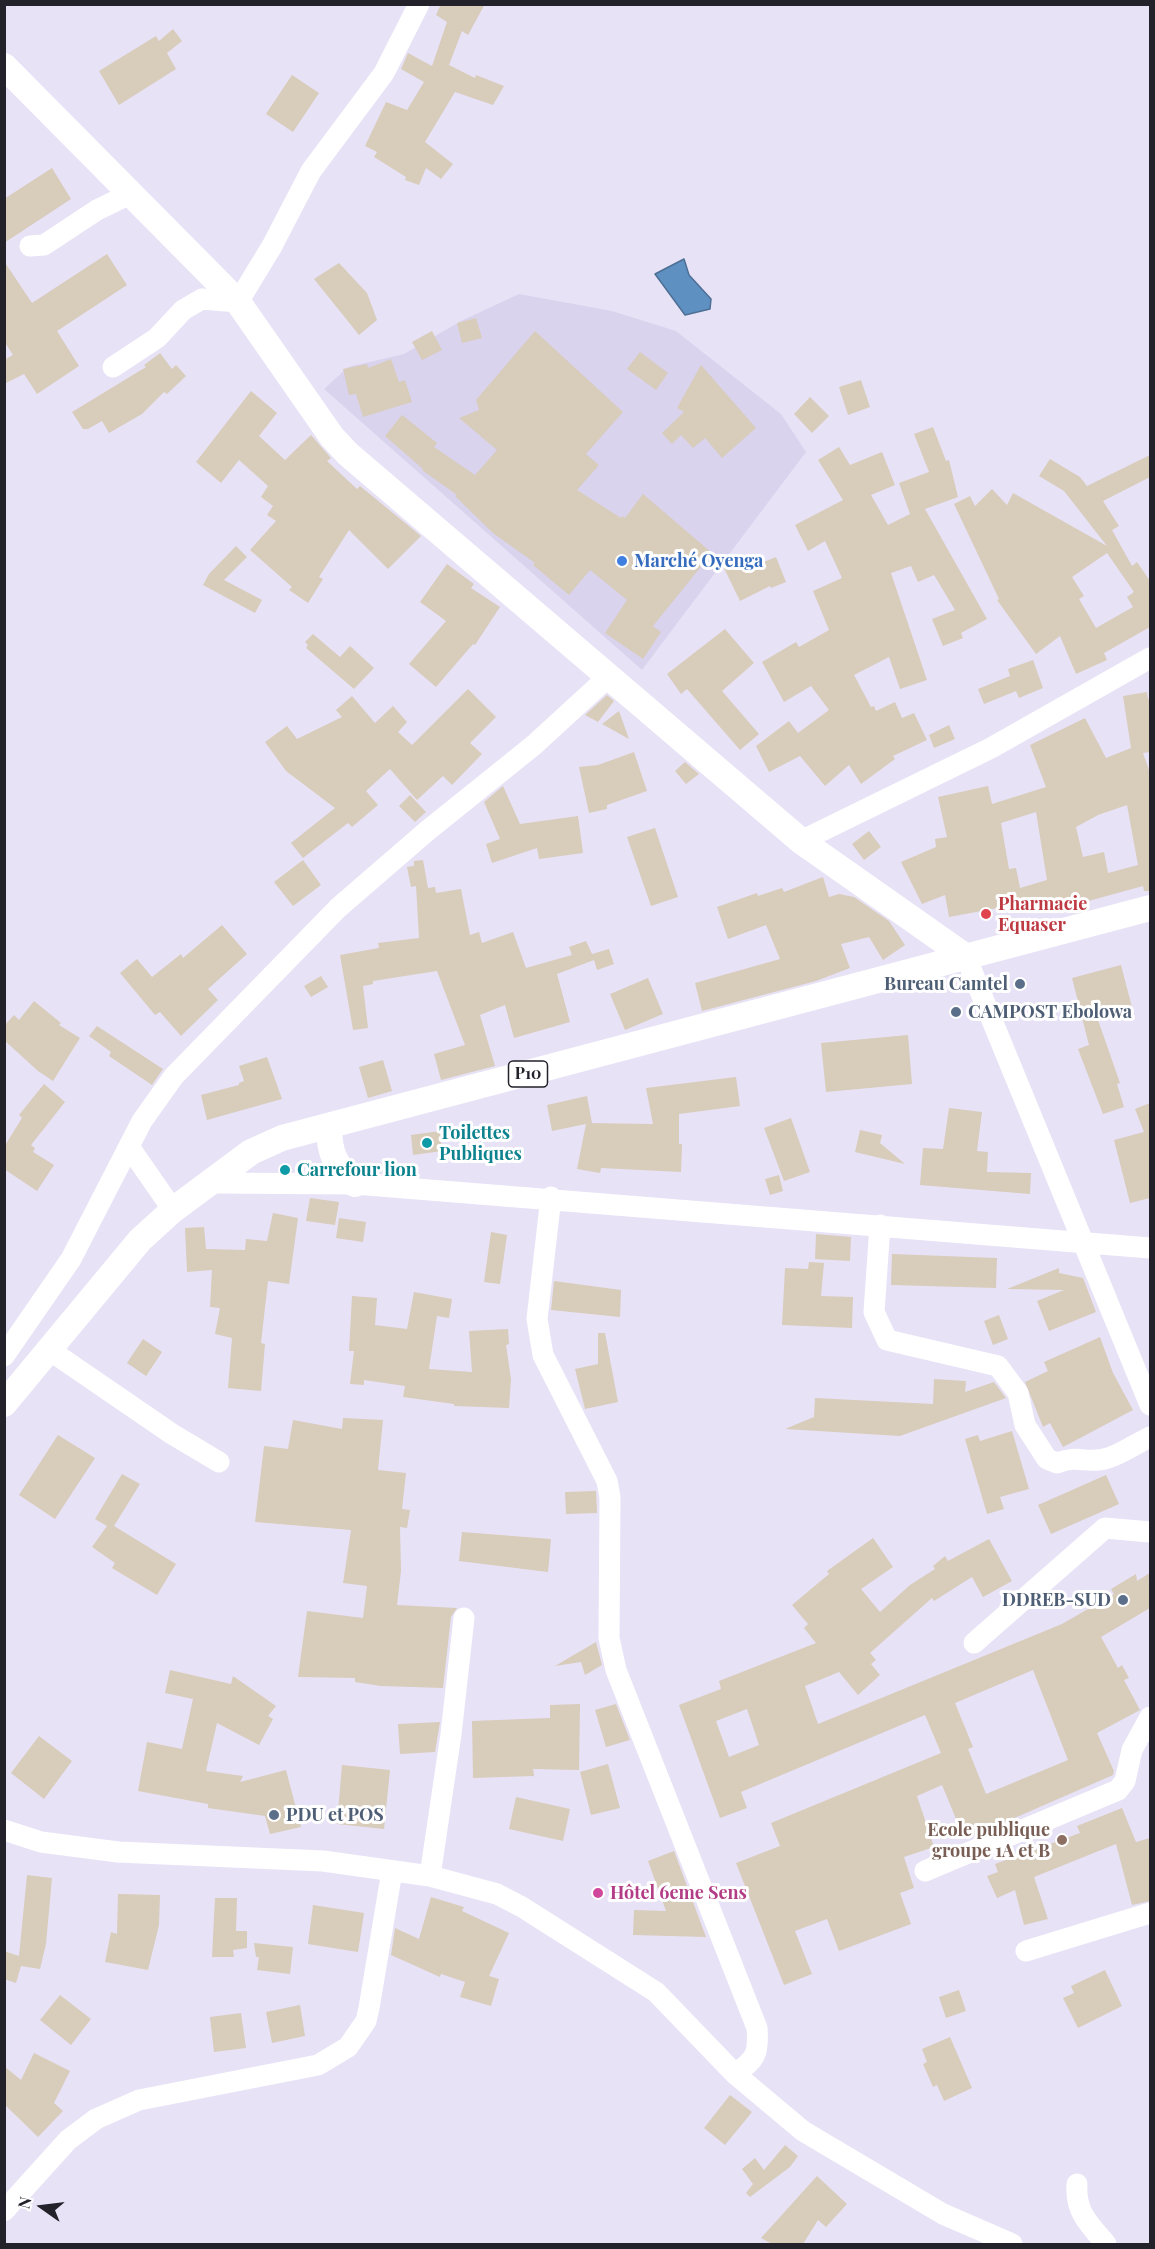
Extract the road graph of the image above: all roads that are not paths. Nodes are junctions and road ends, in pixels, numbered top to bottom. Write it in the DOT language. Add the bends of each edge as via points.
graph roads {
  1 [pos="419,4"];
  2 [pos="4,66"];
  3 [pos="14,88"];
  4 [pos="130,194"];
  5 [pos="30,246"];
  6 [pos="238,303"];
  7 [pos="113,367"];
  8 [pos="1150,658"];
  9 [pos="607,678"];
  10 [pos="801,841"];
  11 [pos="1150,908"];
  12 [pos="966,957"];
  13 [pos="329,1127"];
  14 [pos="130,1148"];
  15 [pos="213,1183"];
  16 [pos="356,1184"];
  17 [pos="551,1197"];
  18 [pos="173,1210"];
  19 [pos="880,1225"];
  20 [pos="1085,1242"];
  21 [pos="1150,1248"];
  22 [pos="48,1349"];
  23 [pos="4,1356"];
  24 [pos="4,1404"];
  25 [pos="1150,1405"];
  26 [pos="1150,1437"];
  27 [pos="219,1462"];
  28 [pos="1150,1532"];
  29 [pos="464,1618"];
  30 [pos="974,1643"];
  31 [pos="1150,1717"];
  32 [pos="4,1830"];
  33 [pos="392,1871"];
  34 [pos="925,1871"];
  35 [pos="429,1876"];
  36 [pos="1150,1913"];
  37 [pos="1026,1951"];
  38 [pos="735,2073"];
  39 [pos="1077,2184"];
  40 [pos="4,2211"];
  41 [pos="1012,2244"];
  42 [pos="1106,2244"];
  1 -- 6 [label="street" via="384,73 311,171"];
  2 -- 3 [label="main road"];
  3 -- 4 [label="main road"];
  4 -- 5 [label="street" via="97,210 44,245"];
  4 -- 6 [label="main road"];
  6 -- 7 [label="street" via="202,299 183,310 157,338"];
  6 -- 9 [label="main road" via="348,454"];
  8 -- 10 [label="street" via="991,748"];
  9 -- 10 [label="main road"];
  9 -- 14 [label="street" via="534,745 338,908 174,1076 155,1101"];
  10 -- 12 [label="main road"];
  11 -- 12 [label="main road, P10"];
  12 -- 13 [label="main road, P10"];
  12 -- 20 [label="street"];
  13 -- 15 [label="main road, P10" via="282,1138 251,1152"];
  13 -- 16 [label="main road" via="329,1147 339,1167"];
  14 -- 18 [label="street"];
  14 -- 23 [label="street" via="71,1259"];
  15 -- 16 [label="street"];
  15 -- 18 [label="main road, P10"];
  16 -- 17 [label="street"];
  17 -- 19 [label="street"];
  17 -- 38 [label="street" via="537,1319 539,1338 543,1355 607,1481 609,1638 613,1662 757,2028 758,2046 753,2061"];
  18 -- 22 [label="main road, P10" via="140,1240"];
  19 -- 20 [label="street"];
  19 -- 26 [label="street" via="874,1312 887,1340 998,1366 1018,1393 1025,1425 1047,1459 1057,1463 1072,1457 1088,1461 1108,1458"];
  20 -- 21 [label="street"];
  20 -- 25 [label="street"];
  22 -- 24 [label="main road, P10"];
  22 -- 27 [label="street"];
  28 -- 30 [label="street" via="1105,1528"];
  29 -- 35 [label="street"];
  31 -- 34 [label="street" via="1132,1750 1125,1781 1118,1790"];
  32 -- 33 [label="street" via="41,1842 118,1852 323,1861"];
  33 -- 35 [label="street"];
  33 -- 40 [label="street" via="366,2021 348,2047 318,2065 139,2100 96,2119 68,2139"];
  35 -- 38 [label="street" via="497,1894 598,1954 656,1992"];
  36 -- 37 [label="street"];
  38 -- 41 [label="street" via="803,2131 846,2159 943,2214"];
  39 -- 42 [label="street" via="1081,2216"];
}
